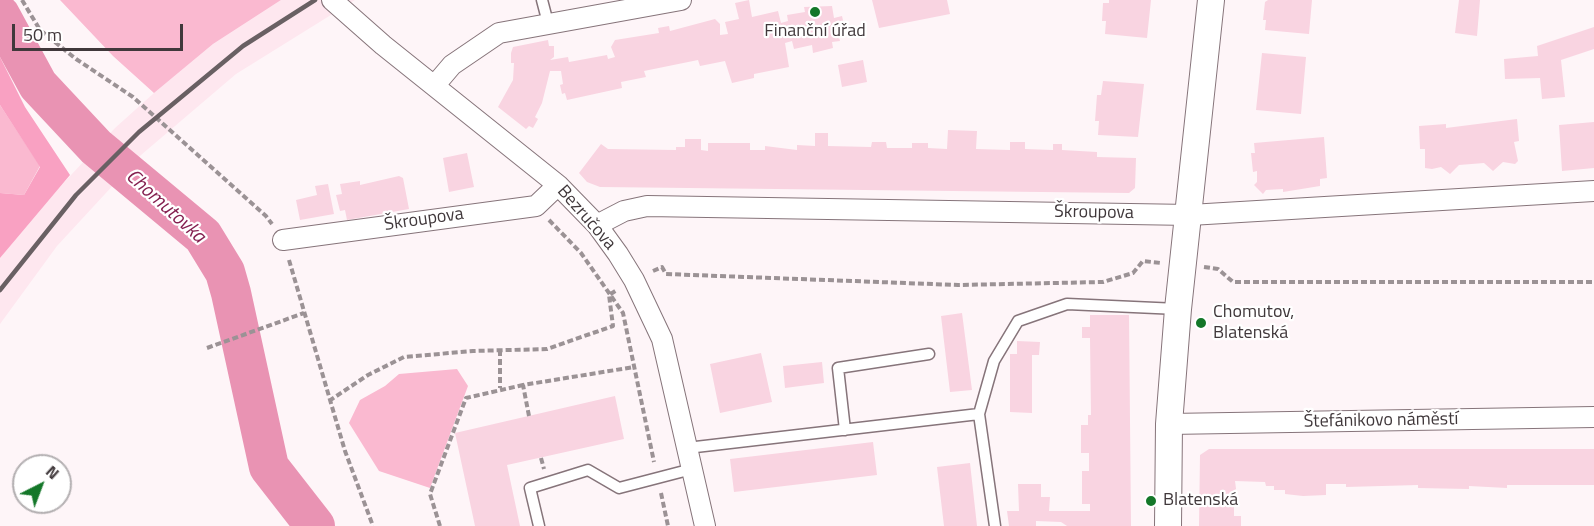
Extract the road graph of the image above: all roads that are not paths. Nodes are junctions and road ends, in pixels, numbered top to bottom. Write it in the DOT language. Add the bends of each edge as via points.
graph roads {
  1 [pos="332,0"];
  2 [pos="542,0"];
  3 [pos="681,0"];
  4 [pos="1211,0"];
  5 [pos="548,23"];
  6 [pos="435,85"];
  7 [pos="558,185"];
  8 [pos="1594,191"];
  9 [pos="1190,215"];
  10 [pos="597,225"];
  11 [pos="283,240"];
  12 [pos="1178,309"];
  13 [pos="929,354"];
  14 [pos="979,414"];
  15 [pos="1594,417"];
  16 [pos="1169,424"];
  17 [pos="845,430"];
  18 [pos="687,448"];
  19 [pos="692,469"];
  20 [pos="539,526"];
  21 [pos="705,526"];
  22 [pos="995,526"];
  23 [pos="1168,526"];
  1 -- 6 [label="street, Bezručova"];
  2 -- 5 [label="lane"];
  3 -- 5 [label="street"];
  4 -- 9 [label="street"];
  5 -- 6 [label="street" via="499,33 452,65"];
  6 -- 7 [label="street, Bezručova"];
  7 -- 10 [label="street, Bezručova"];
  7 -- 11 [label="street, Škroupova" via="536,206"];
  8 -- 9 [label="street, Škroupova"];
  9 -- 10 [label="street, Škroupova" via="647,206 624,211"];
  9 -- 12 [label="street"];
  10 -- 18 [label="street, Bezručova" via="634,280 662,339"];
  12 -- 14 [label="lane" via="1067,304 1018,321 994,361"];
  12 -- 16 [label="street"];
  13 -- 17 [label="lane" via="838,368"];
  14 -- 17 [label="lane"];
  14 -- 22 [label="lane"];
  15 -- 16 [label="street, Štefánikovo náměstí"];
  16 -- 23 [label="street"];
  17 -- 18 [label="lane"];
  18 -- 19 [label="street, Bezručova"];
  19 -- 20 [label="lane" via="619,488 588,470 530,488"];
  19 -- 21 [label="street, Bezručova"];
}
